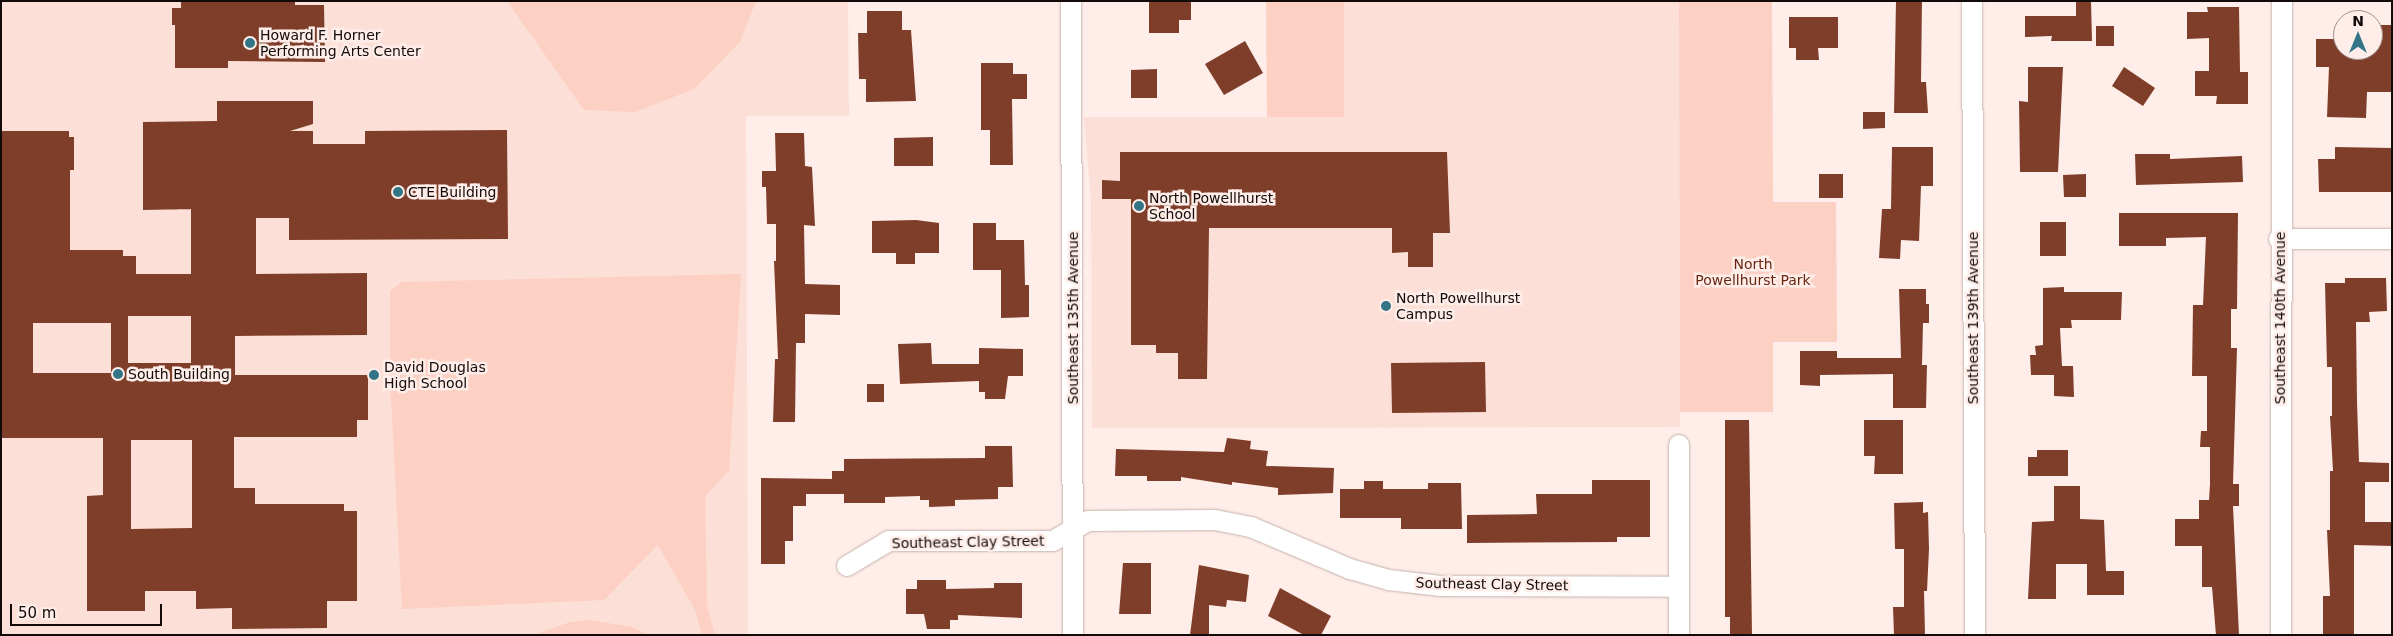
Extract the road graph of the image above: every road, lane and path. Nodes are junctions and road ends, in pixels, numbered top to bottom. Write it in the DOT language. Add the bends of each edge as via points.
graph roads {
  1 [pos="1071,1"];
  2 [pos="1972,1"];
  3 [pos="2282,1"];
  4 [pos="2392,239"];
  5 [pos="2280,240"];
  6 [pos="1679,445"];
  7 [pos="1073,530"];
  8 [pos="847,566"];
  9 [pos="1679,586"];
  10 [pos="1073,635"];
  11 [pos="1679,635"];
  12 [pos="1975,635"];
  13 [pos="2281,635"];
  1 -- 7 [label="street, Southeast 135th Avenue"];
  2 -- 12 [label="street, Southeast 139th Avenue"];
  3 -- 5 [label="street, Southeast 140th Avenue"];
  4 -- 5 [label="street"];
  5 -- 13 [label="street, Southeast 140th Avenue"];
  6 -- 9 [label="street"];
  7 -- 8 [label="street, Southeast Clay Street" via="1053,541 889,541"];
  7 -- 9 [label="street, Southeast Clay Street" via="1088,521 1216,520 1251,527 1350,569 1389,580 1441,586"];
  7 -- 10 [label="street, Southeast 135th Avenue"];
  9 -- 11 [label="street"];
}
